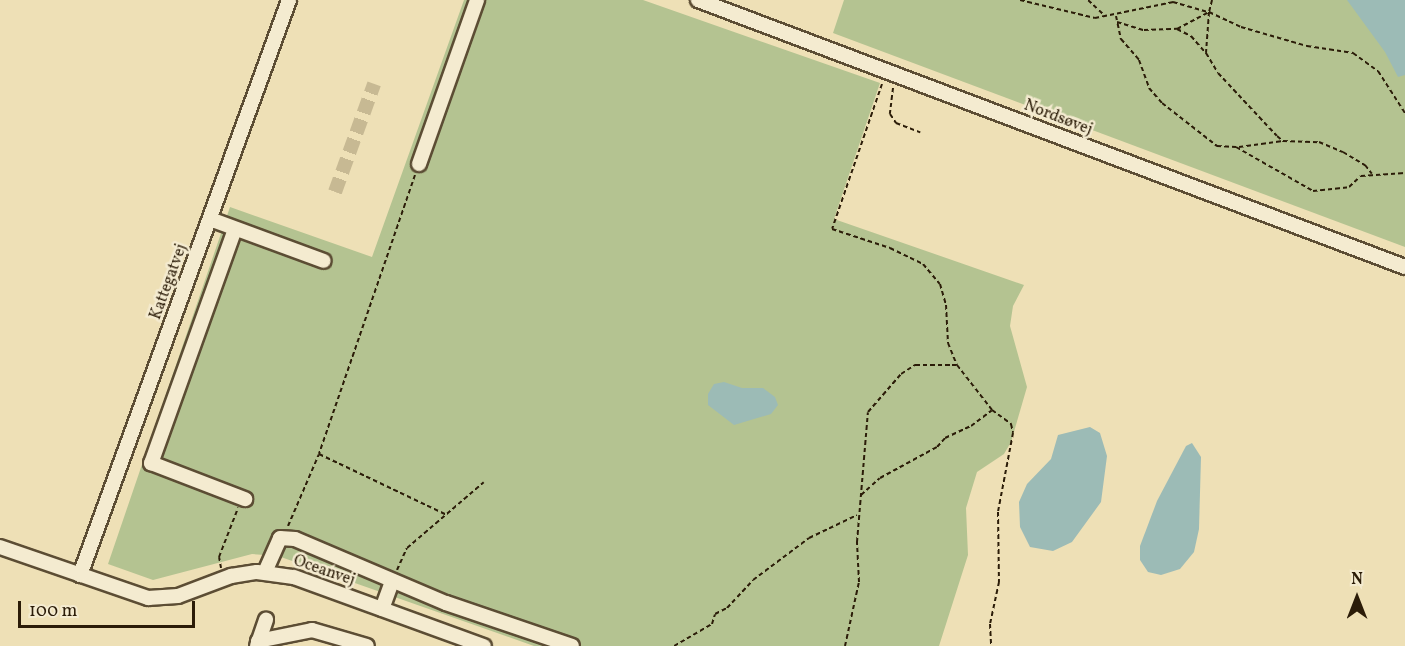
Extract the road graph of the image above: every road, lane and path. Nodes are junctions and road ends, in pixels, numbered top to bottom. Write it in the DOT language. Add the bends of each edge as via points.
graph roads {
  1 [pos="290,0"];
  2 [pos="477,0"];
  3 [pos="698,0"];
  4 [pos="1020,0"];
  5 [pos="1088,0"];
  6 [pos="1212,0"];
  7 [pos="1209,12"];
  8 [pos="1106,16"];
  9 [pos="1116,16"];
  10 [pos="1118,22"];
  11 [pos="1177,29"];
  12 [pos="1206,53"];
  13 [pos="892,72"];
  14 [pos="1405,113"];
  15 [pos="920,132"];
  16 [pos="1283,141"];
  17 [pos="1236,147"];
  18 [pos="419,164"];
  19 [pos="1405,173"];
  20 [pos="1372,174"];
  21 [pos="210,219"];
  22 [pos="235,229"];
  23 [pos="324,261"];
  24 [pos="1405,267"];
  25 [pos="957,365"];
  26 [pos="992,410"];
  27 [pos="319,454"];
  28 [pos="484,482"];
  29 [pos="861,495"];
  30 [pos="244,498"];
  31 [pos="446,514"];
  32 [pos="858,514"];
  33 [pos="285,537"];
  34 [pos="0,547"];
  35 [pos="265,573"];
  36 [pos="80,575"];
  37 [pos="224,579"];
  38 [pos="392,581"];
  39 [pos="382,609"];
  40 [pos="266,620"];
  41 [pos="257,644"];
  42 [pos="367,646"];
  43 [pos="484,646"];
  44 [pos="572,646"];
  45 [pos="675,646"];
  46 [pos="845,646"];
  47 [pos="991,646"];
  1 -- 21 [label="street, Kattegatvej"];
  2 -- 18 [label="street"];
  3 -- 13 [label="street, Nordsøvej"];
  4 -- 8 [label="path" via="1095,18"];
  5 -- 8 [label="path"];
  6 -- 7 [label="path"];
  7 -- 9 [label="path" via="1173,2 1152,3"];
  7 -- 11 [label="path"];
  7 -- 12 [label="path"];
  7 -- 14 [label="path" via="1241,27 1307,46 1353,53 1378,71"];
  8 -- 9 [label="path"];
  9 -- 10 [label="path"];
  10 -- 11 [label="path" via="1144,30"];
  10 -- 17 [label="path" via="1121,39 1139,60 1149,87 1162,103 1217,146"];
  11 -- 12 [label="path" via="1191,36"];
  12 -- 16 [label="path" via="1218,72"];
  13 -- 15 [label="path" via="890,114 896,123"];
  13 -- 24 [label="street, Nordsøvej"];
  13 -- 25 [label="path" via="832,229 890,248 923,264 940,284 946,305 948,343"];
  16 -- 17 [label="path"];
  16 -- 20 [label="path" via="1319,142 1365,165"];
  17 -- 20 [label="path" via="1313,192 1349,187 1361,176"];
  18 -- 27 [label="path"];
  19 -- 20 [label="path"];
  21 -- 22 [label="street"];
  21 -- 36 [label="street, Kattegatvej"];
  22 -- 23 [label="street"];
  22 -- 30 [label="street" via="151,463"];
  25 -- 26 [label="path"];
  25 -- 29 [label="path" via="915,365 872,404 868,412"];
  26 -- 29 [label="path" via="945,438 937,447 880,478"];
  26 -- 47 [label="path" via="1011,424 1013,433 998,512 999,582 990,624"];
  27 -- 31 [label="path"];
  27 -- 33 [label="path"];
  28 -- 31 [label="path"];
  29 -- 32 [label="path"];
  30 -- 37 [label="path" via="219,557"];
  31 -- 38 [label="path" via="407,548"];
  32 -- 45 [label="path" via="809,538 753,580 728,608 715,614 712,624"];
  32 -- 46 [label="path" via="859,582"];
  33 -- 35 [label="street" via="274,547"];
  33 -- 38 [label="street"];
  34 -- 36 [label="street, Oceanvej"];
  35 -- 37 [label="street, Oceanvej"];
  35 -- 39 [label="street, Oceanvej" via="294,577"];
  36 -- 37 [label="street, Oceanvej" via="148,598 178,596"];
  38 -- 39 [label="street"];
  38 -- 44 [label="street"];
  39 -- 43 [label="street, Oceanvej"];
  40 -- 41 [label="street"];
  41 -- 42 [label="street" via="312,630"];
}
